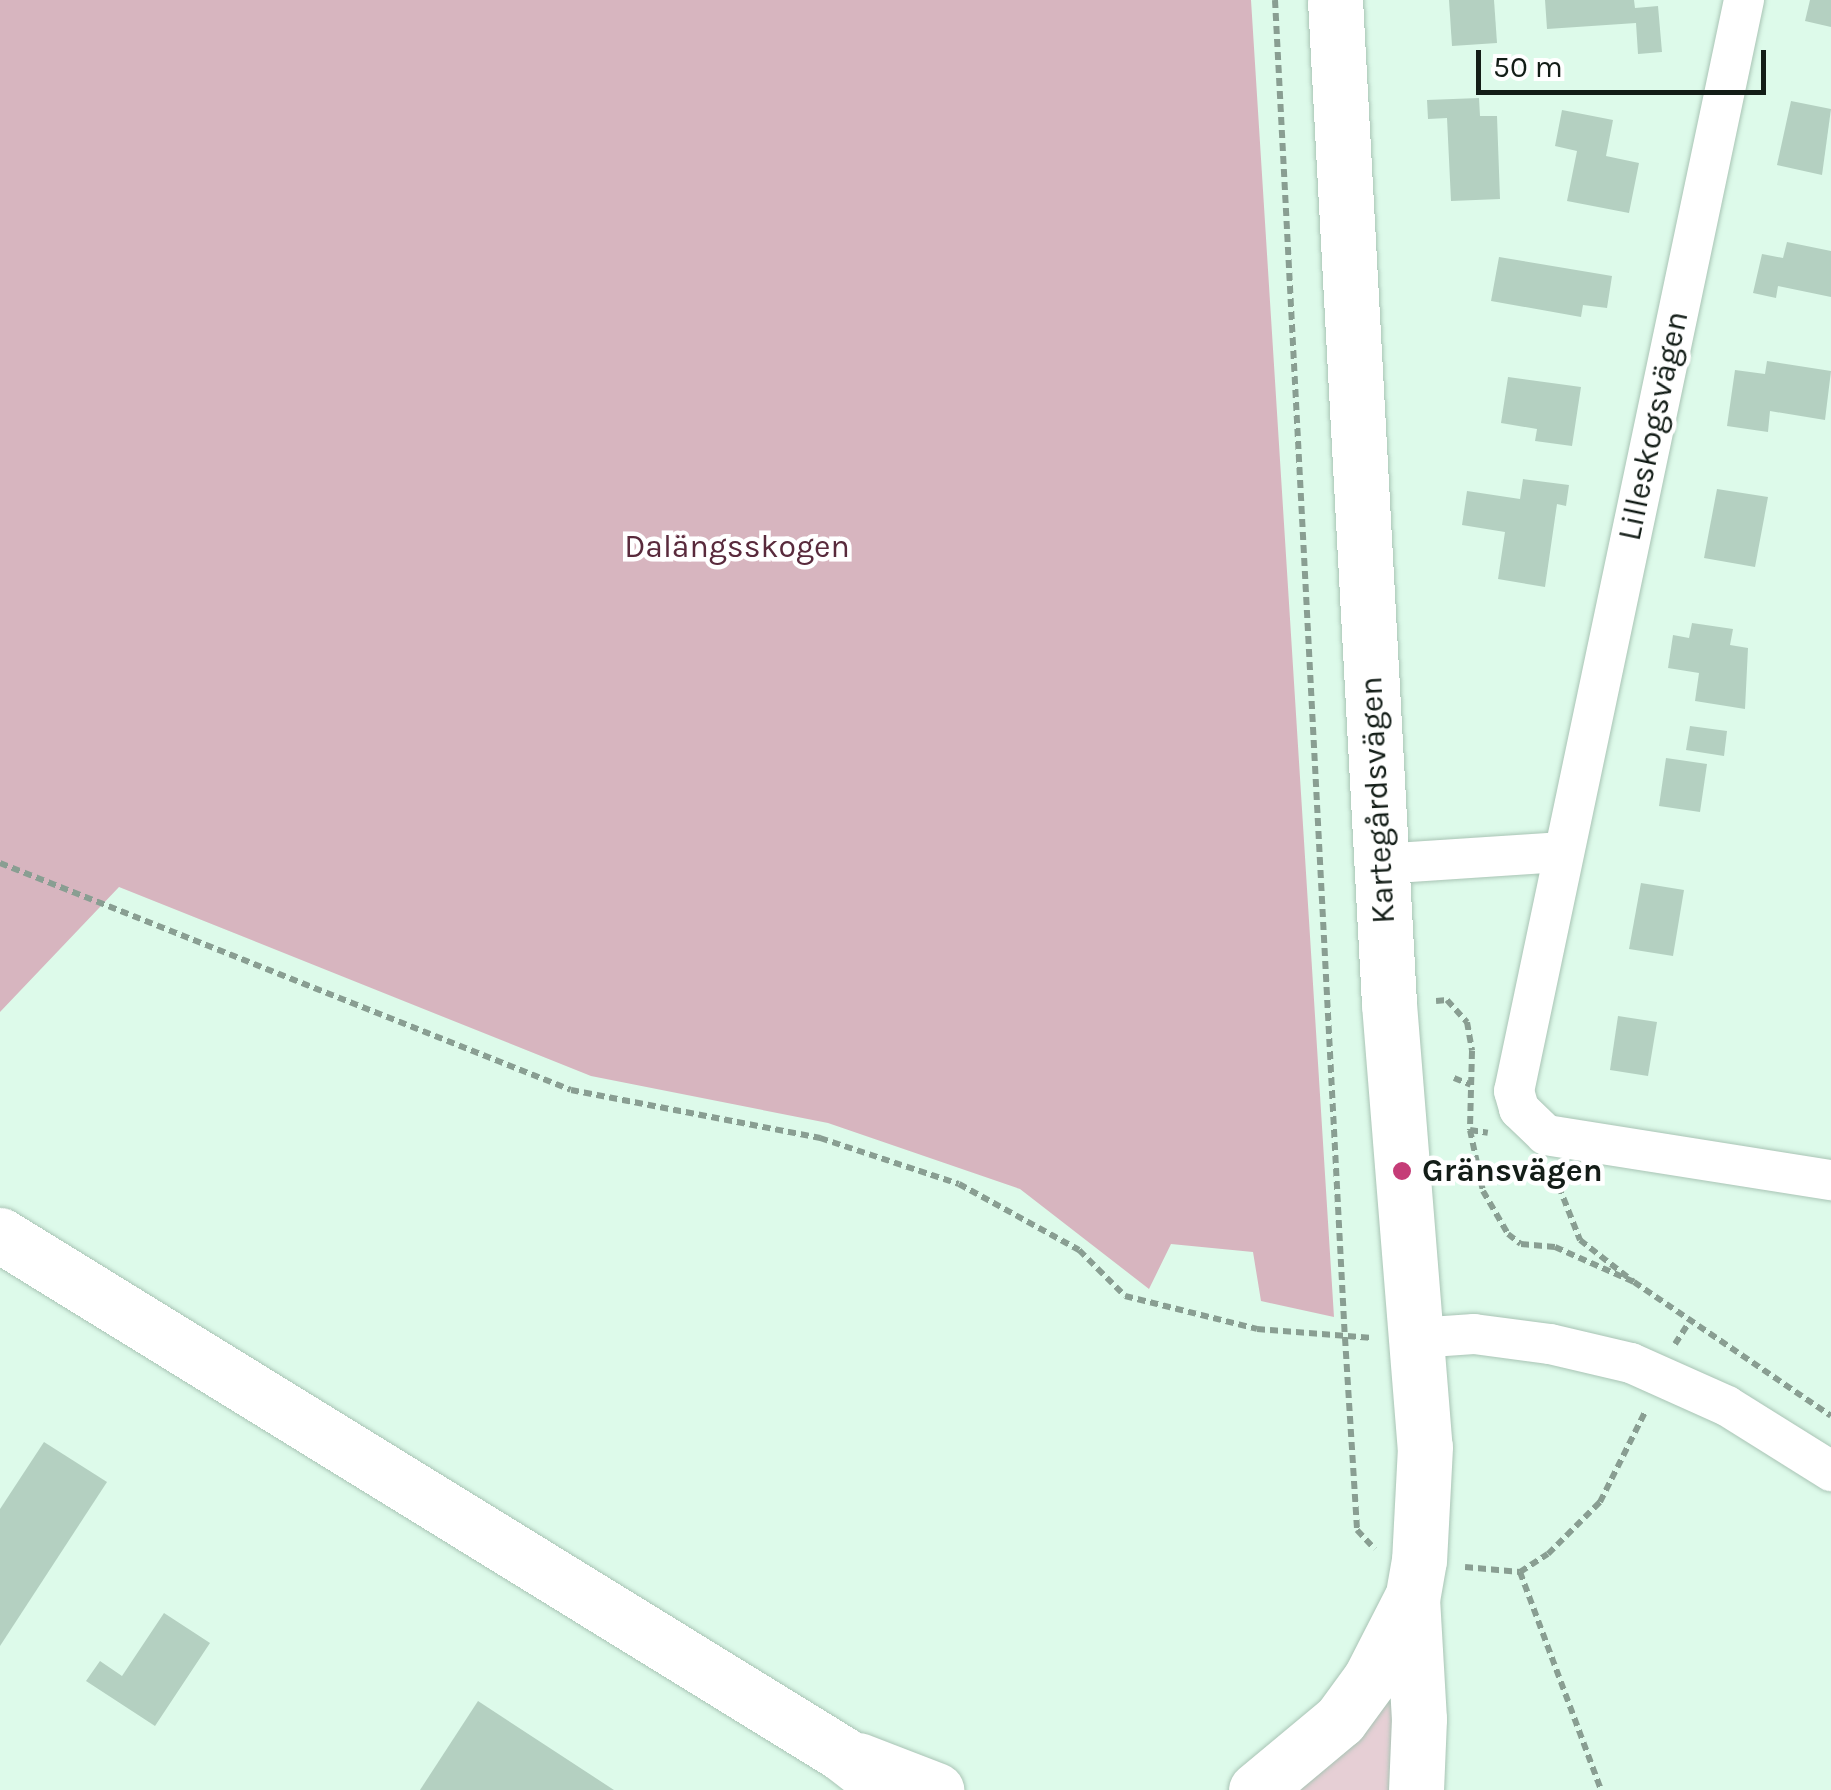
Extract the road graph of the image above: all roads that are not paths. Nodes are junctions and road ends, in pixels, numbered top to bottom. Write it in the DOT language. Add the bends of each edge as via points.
graph roads {
  1 [pos="1335,0"];
  2 [pos="1744,0"];
  3 [pos="1563,852"];
  4 [pos="1381,864"];
  5 [pos="1831,1180"];
  6 [pos="0,1236"];
  7 [pos="1416,1338"];
  8 [pos="1831,1471"];
  9 [pos="1412,1598"];
  10 [pos="841,1753"];
  11 [pos="889,1790"];
  12 [pos="936,1790"];
  13 [pos="1256,1790"];
  14 [pos="1416,1790"];
  1 -- 4 [label="street, Kartegårdsvägen"];
  2 -- 3 [label="street, Lilleskogsvägen"];
  3 -- 4 [label="street"];
  3 -- 5 [label="street, Lilleskogsvägen" via="1514,1091 1519,1109 1546,1135"];
  4 -- 7 [label="street, Kartegårdsvägen"];
  6 -- 10 [label="street"];
  7 -- 8 [label="street" via="1474,1334 1631,1363 1727,1406"];
  7 -- 9 [label="street, Kartegårdsvägen" via="1426,1447"];
  9 -- 13 [label="street, Kartegårdsvägen" via="1340,1720"];
  9 -- 14 [label="street, Kartegårdsvägen"];
  10 -- 11 [label="street"];
  10 -- 12 [label="street"];
}
